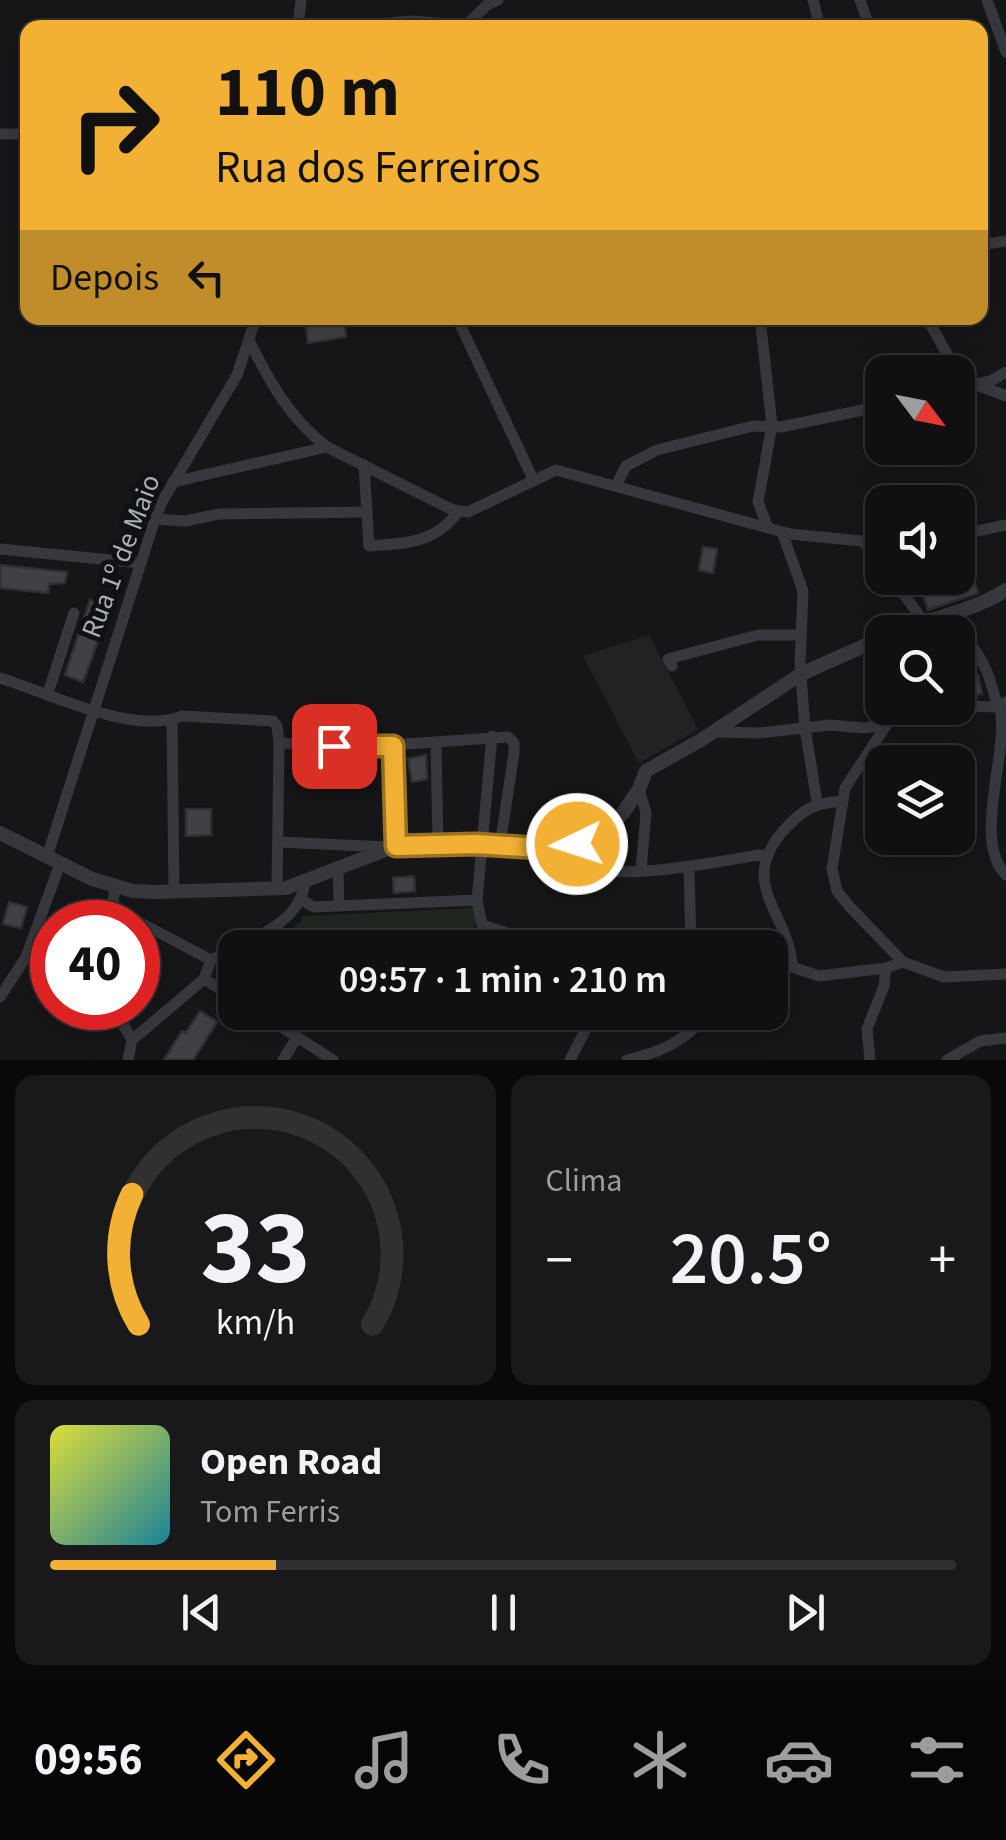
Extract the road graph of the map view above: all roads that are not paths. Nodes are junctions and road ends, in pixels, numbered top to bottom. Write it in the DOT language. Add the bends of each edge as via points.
graph roads {
  1 [pos="498,0"];
  2 [pos="987,0"];
  3 [pos="472,20"];
  4 [pos="1006,52"];
  5 [pos="254,325"];
  6 [pos="460,325"];
  7 [pos="761,325"];
  8 [pos="931,325"];
  9 [pos="249,340"];
  10 [pos="947,355"];
  11 [pos="1006,372"];
  12 [pos="976,384"];
  13 [pos="1006,396"];
  14 [pos="865,410"];
  15 [pos="772,424"];
  16 [pos="327,447"];
  17 [pos="364,466"];
  18 [pos="534,481"];
  19 [pos="173,482"];
  20 [pos="616,486"];
  21 [pos="459,511"];
  22 [pos="367,512"];
  23 [pos="155,520"];
  24 [pos="1006,525"];
  25 [pos="775,530"];
  26 [pos="975,531"];
  27 [pos="864,542"];
  28 [pos="0,548"];
  29 [pos="140,563"];
  30 [pos="1006,590"];
  31 [pos="74,613"];
  32 [pos="953,615"];
  33 [pos="802,635"];
  34 [pos="865,646"];
  35 [pos="975,649"];
  36 [pos="672,666"];
  37 [pos="801,674"];
  38 [pos="0,678"];
  39 [pos="48,692"];
  40 [pos="1002,704"];
  41 [pos="975,705"];
  42 [pos="92,709"];
  43 [pos="172,720"];
  44 [pos="880,725"];
  45 [pos="883,725"];
  46 [pos="805,728"];
  47 [pos="713,732"];
  48 [pos="492,736"];
  49 [pos="279,743"];
  50 [pos="436,744"];
  51 [pos="393,746"];
  52 [pos="639,790"];
  53 [pos="842,801"];
  54 [pos="817,802"];
  55 [pos="0,833"];
  56 [pos="278,842"];
  57 [pos="438,844"];
  58 [pos="482,844"];
  59 [pos="577,844"];
  60 [pos="500,845"];
  61 [pos="394,847"];
  62 [pos="768,856"];
  63 [pos="54,860"];
  64 [pos="689,866"];
  65 [pos="338,867"];
  66 [pos="641,870"];
  67 [pos="1006,874"];
  68 [pos="304,881"];
  69 [pos="114,886"];
  70 [pos="277,889"];
  71 [pos="174,892"];
  72 [pos="300,899"];
  73 [pos="477,900"];
  74 [pos="339,906"];
  75 [pos="495,930"];
  76 [pos="690,930"];
  77 [pos="29,950"];
  78 [pos="211,960"];
  79 [pos="903,962"];
  80 [pos="788,967"];
  81 [pos="792,967"];
  82 [pos="886,968"];
  83 [pos="1006,974"];
  84 [pos="204,978"];
  85 [pos="218,987"];
  86 [pos="0,997"];
  87 [pos="126,1030"];
  88 [pos="286,1030"];
  89 [pos="585,1030"];
  90 [pos="693,1030"];
  91 [pos="297,1037"];
  92 [pos="1006,1038"];
  93 [pos="132,1040"];
  94 [pos="660,1056"];
  95 [pos="128,1060"];
  96 [pos="283,1060"];
  97 [pos="333,1060"];
  98 [pos="570,1060"];
  99 [pos="626,1060"];
  100 [pos="870,1060"];
  101 [pos="947,1060"];
  1 -- 3 [label="street"];
  2 -- 4 [label="street"];
  5 -- 9 [label="street, Rua 1º de Maio"];
  6 -- 18 [label="street"];
  7 -- 15 [label="street"];
  8 -- 10 [label="street"];
  9 -- 16 [label="street" via="291,414"];
  9 -- 19 [label="street, Rua 1º de Maio" via="237,374"];
  11 -- 12 [label="street"];
  12 -- 13 [label="street"];
  14 -- 15 [label="street"];
  15 -- 20 [label="street" via="657,450 626,466"];
  15 -- 25 [label="street" via="758,502"];
  16 -- 17 [label="street"];
  16 -- 19 [label="street"];
  17 -- 21 [label="street"];
  17 -- 22 [label="street"];
  18 -- 20 [label="street" via="556,470"];
  18 -- 21 [label="street"];
  19 -- 23 [label="street, Rua 1º de Maio"];
  20 -- 25 [label="street"];
  21 -- 22 [label="street" via="419,542 369,546"];
  22 -- 23 [label="street"];
  23 -- 29 [label="street, Rua 1º de Maio"];
  24 -- 26 [label="street"];
  25 -- 27 [label="street"];
  25 -- 33 [label="street" via="802,591"];
  28 -- 29 [label="street"];
  29 -- 42 [label="street, Rua 1º de Maio"];
  30 -- 32 [label="street"];
  31 -- 39 [label="street"];
  33 -- 36 [label="street" via="758,636 668,660"];
  33 -- 37 [label="street"];
  34 -- 37 [label="street"];
  35 -- 40 [label="street"];
  37 -- 46 [label="street"];
  37 -- 47 [label="street"];
  38 -- 39 [label="street"];
  39 -- 42 [label="street"];
  40 -- 41 [label="street"];
  40 -- 67 [label="street" via="990,839"];
  42 -- 43 [label="street"];
  42 -- 63 [label="street"];
  43 -- 49 [label="street" via="272,721"];
  43 -- 71 [label="street"];
  44 -- 46 [label="street"];
  45 -- 53 [label="street"];
  46 -- 47 [label="street"];
  46 -- 54 [label="street"];
  47 -- 52 [label="street" via="646,770"];
  48 -- 50 [label="street"];
  48 -- 58 [label="street"];
  48 -- 60 [label="street" via="514,743"];
  49 -- 51 [label="street"];
  49 -- 56 [label="street"];
  50 -- 51 [label="street"];
  50 -- 57 [label="street"];
  51 -- 61 [label="street"];
  52 -- 59 [label="street" via="602,835"];
  52 -- 66 [label="street" via="646,813"];
  53 -- 54 [label="street"];
  53 -- 79 [label="street" via="832,869 838,891"];
  54 -- 62 [label="street" via="772,843"];
  55 -- 63 [label="street"];
  56 -- 61 [label="street"];
  56 -- 70 [label="street"];
  57 -- 58 [label="street"];
  57 -- 61 [label="street"];
  58 -- 60 [label="street"];
  58 -- 73 [label="street"];
  59 -- 60 [label="street"];
  59 -- 66 [label="street" via="587,866"];
  61 -- 65 [label="street"];
  62 -- 64 [label="street"];
  62 -- 81 [label="street" via="765,891"];
  63 -- 69 [label="street"];
  63 -- 77 [label="street"];
  64 -- 66 [label="street"];
  64 -- 76 [label="street"];
  65 -- 68 [label="street"];
  65 -- 74 [label="street"];
  68 -- 70 [label="street"];
  68 -- 72 [label="street"];
  69 -- 71 [label="street"];
  69 -- 78 [label="street" via="120,912"];
  70 -- 71 [label="street"];
  72 -- 74 [label="street" via="314,908"];
  72 -- 78 [label="street" via="287,919"];
  73 -- 74 [label="street"];
  73 -- 75 [label="street" via="482,926"];
  77 -- 86 [label="street"];
  78 -- 84 [label="street"];
  79 -- 82 [label="street"];
  79 -- 83 [label="street" via="944,976"];
  80 -- 81 [label="street"];
  81 -- 82 [label="street" via="819,976"];
  82 -- 100 [label="street" via="867,1029"];
  84 -- 85 [label="street"];
  84 -- 93 [label="street"];
  87 -- 93 [label="street"];
  88 -- 91 [label="street"];
  89 -- 98 [label="street"];
  90 -- 94 [label="street"];
  91 -- 96 [label="street"];
  91 -- 97 [label="street"];
  92 -- 101 [label="street" via="980,1041"];
  93 -- 95 [label="street"];
  94 -- 99 [label="street"];
}
